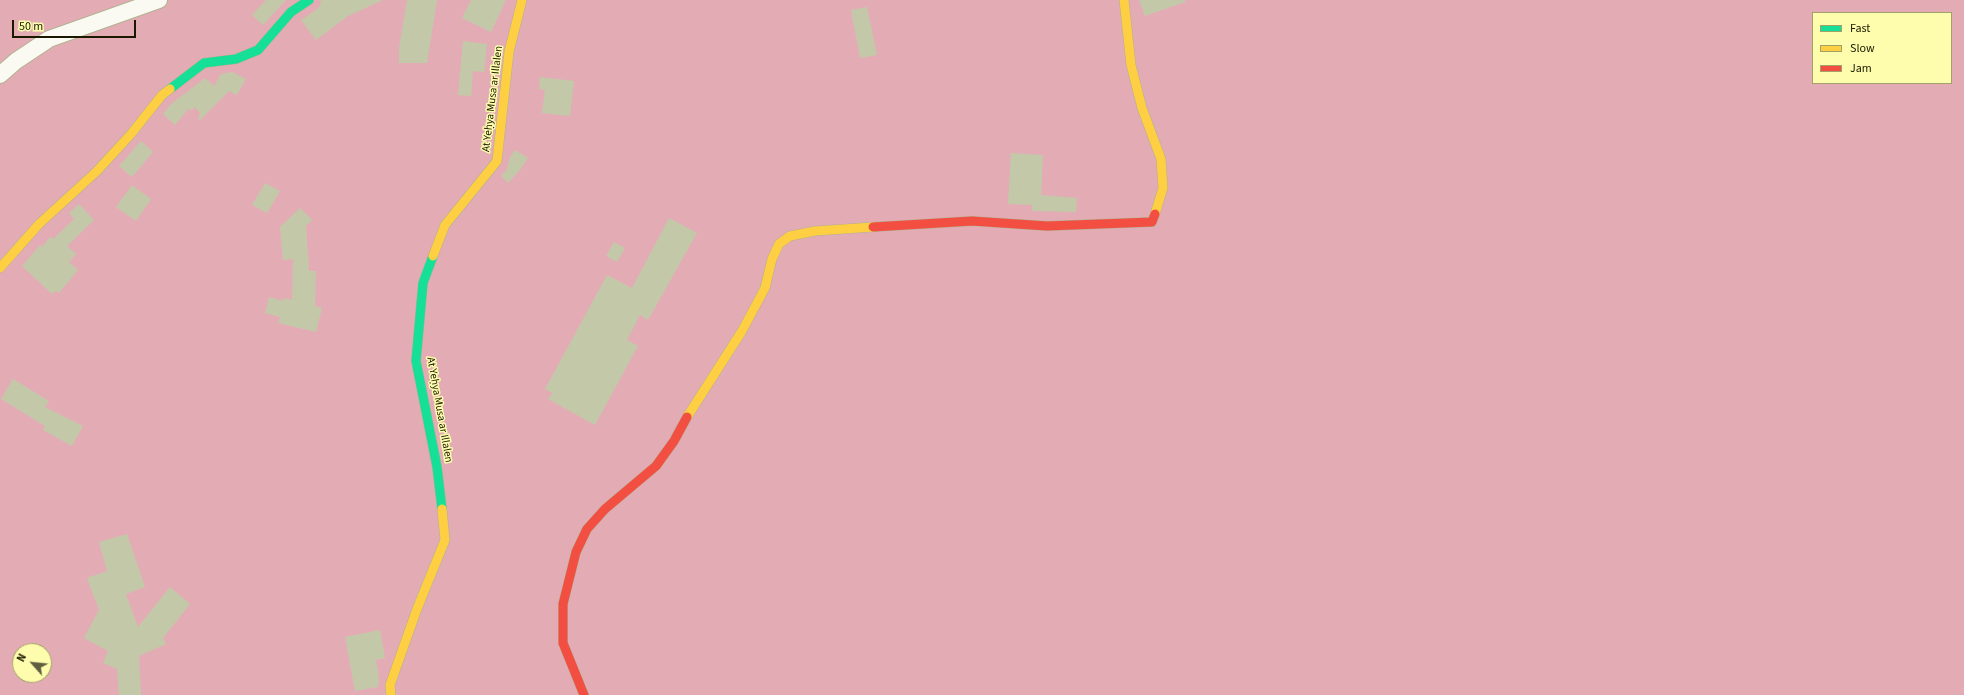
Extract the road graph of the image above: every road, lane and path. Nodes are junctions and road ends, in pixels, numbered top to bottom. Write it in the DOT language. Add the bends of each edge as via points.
graph roads {
  1 [pos="159,0"];
  2 [pos="309,0"];
  3 [pos="522,0"];
  4 [pos="1124,0"];
  5 [pos="0,75"];
  6 [pos="0,268"];
  7 [pos="391,695"];
  8 [pos="584,695"];
  1 -- 5 [label="street" via="49,39"];
  2 -- 6 [label="street" via="291,12 258,50 236,59 204,63 162,95 131,134 39,224"];
  3 -- 7 [label="street, At Yeḥya Musa ar Illalen" via="509,52 497,161 445,225 423,282 416,361 437,467 445,540 390,685"];
  4 -- 8 [label="street" via="1131,65 1142,108 1161,159 1163,188 1152,222 1047,226 972,221 942,222 816,231 790,236 779,244 772,259 765,288 742,331 694,404 674,441 656,466 605,509 587,529 576,552 563,604 563,643"];
}
